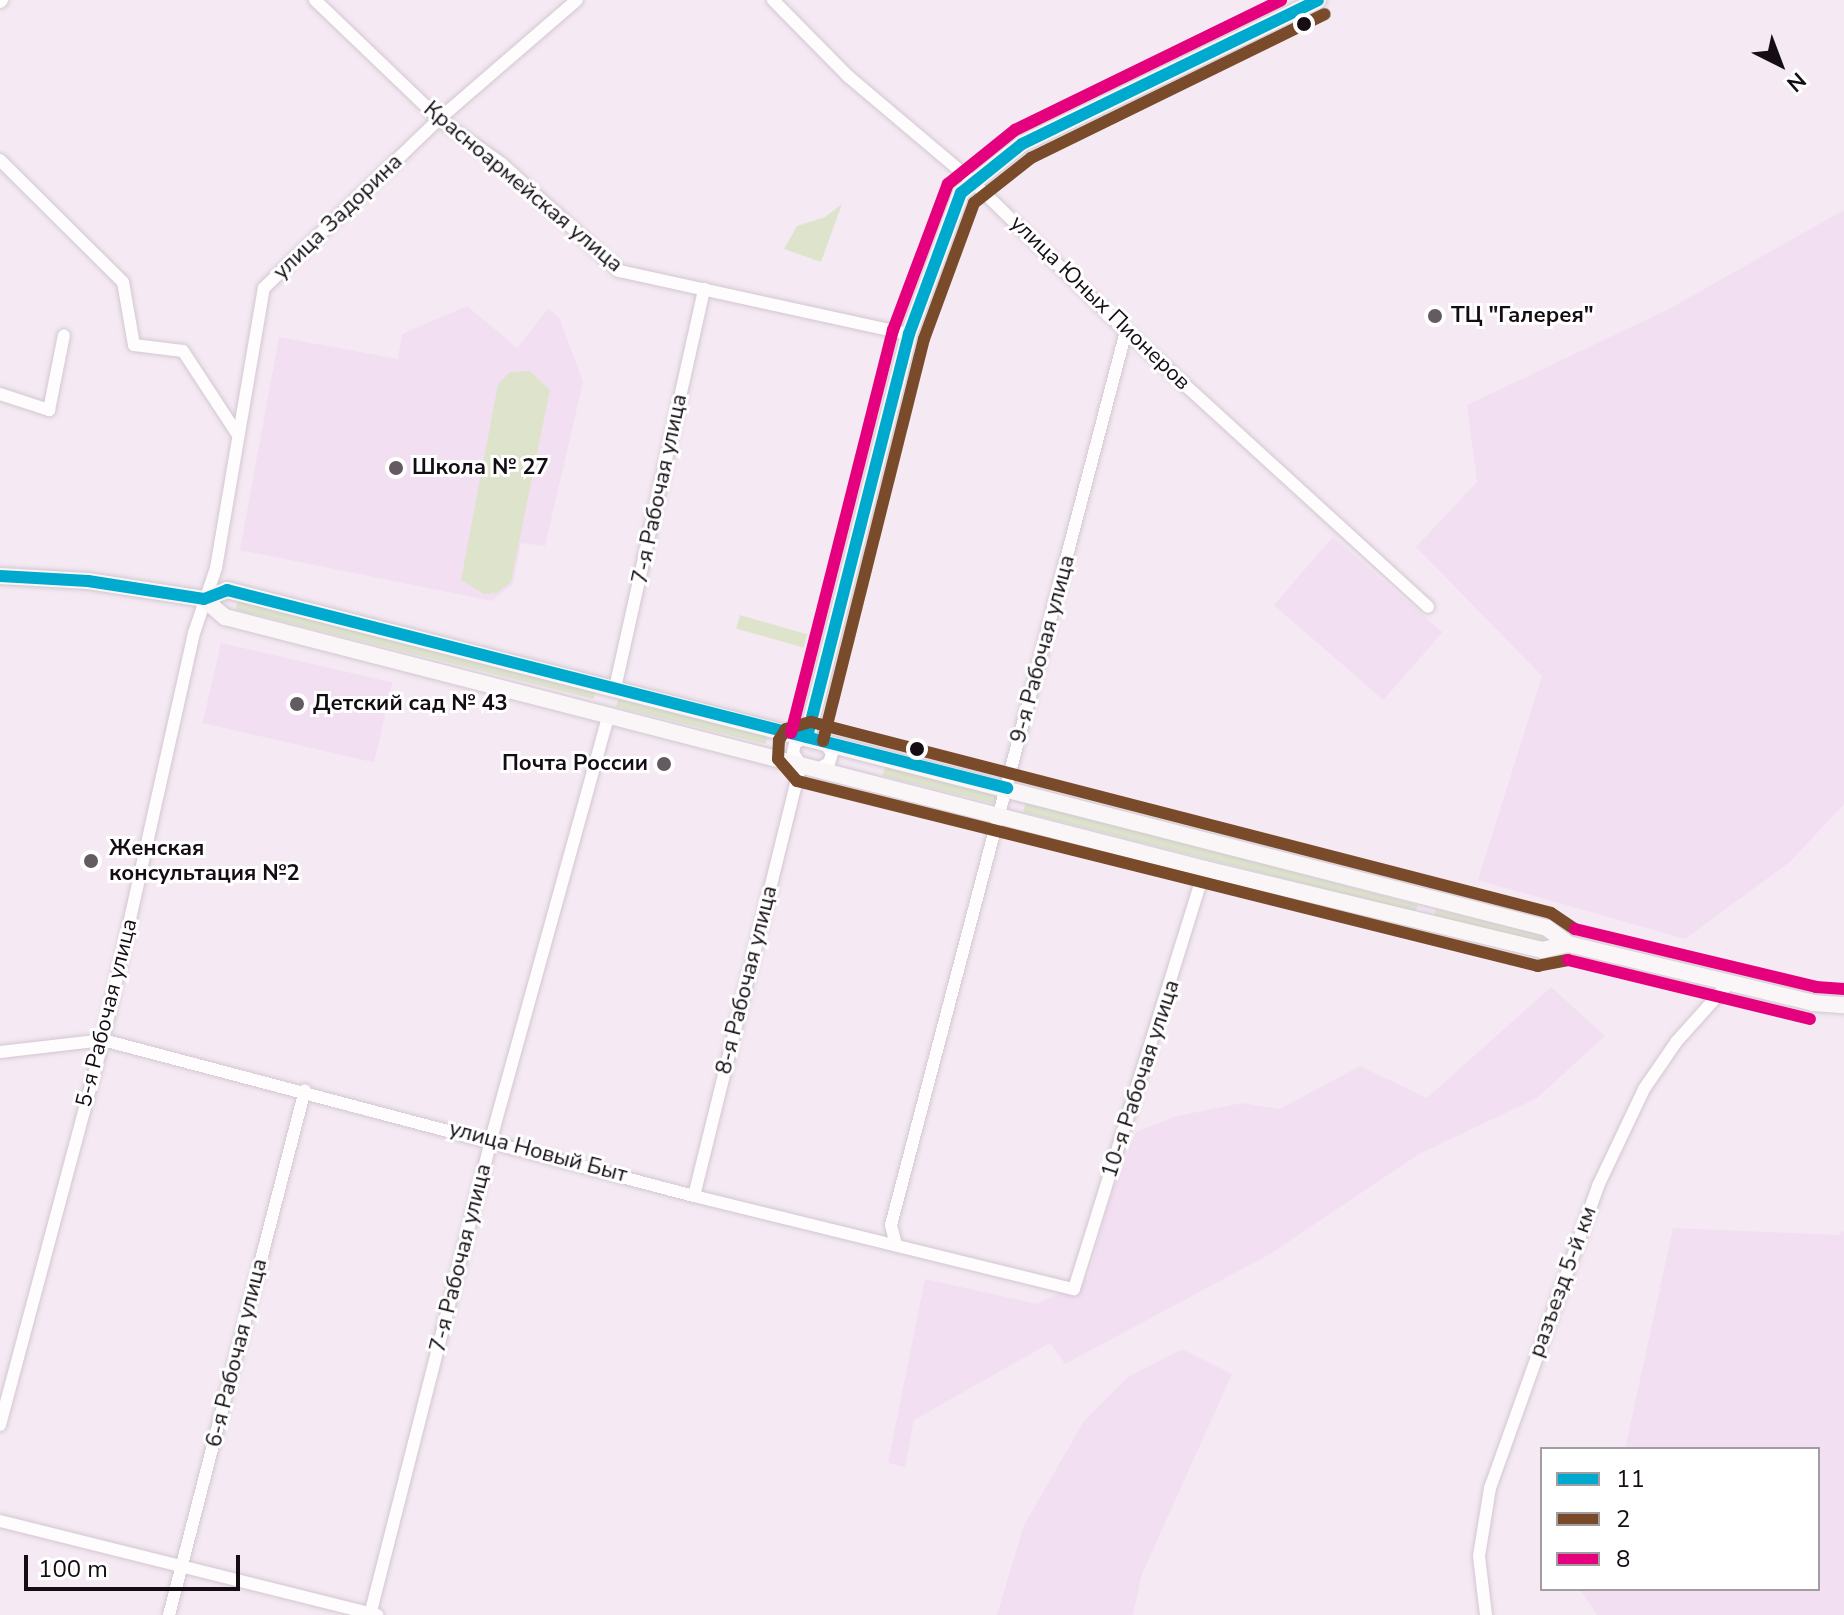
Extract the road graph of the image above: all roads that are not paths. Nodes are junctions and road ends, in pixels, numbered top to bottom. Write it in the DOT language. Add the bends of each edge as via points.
graph roads {
  1 [pos="315,0"];
  2 [pos="577,0"];
  3 [pos="773,0"];
  4 [pos="1318,0"];
  5 [pos="439,119"];
  6 [pos="0,160"];
  7 [pos="971,180"];
  8 [pos="704,289"];
  9 [pos="1126,331"];
  10 [pos="909,334"];
  11 [pos="64,335"];
  12 [pos="0,394"];
  13 [pos="236,432"];
  14 [pos="0,576"];
  15 [pos="204,599"];
  16 [pos="1428,607"];
  17 [pos="615,688"];
  18 [pos="608,717"];
  19 [pos="815,739"];
  20 [pos="809,767"];
  21 [pos="1007,788"];
  22 [pos="1000,815"];
  23 [pos="1205,869"];
  24 [pos="1568,944"];
  25 [pos="1730,982"];
  26 [pos="1844,1005"];
  27 [pos="103,1040"];
  28 [pos="0,1052"];
  29 [pos="305,1090"];
  30 [pos="491,1139"];
  31 [pos="694,1196"];
  32 [pos="896,1245"];
  33 [pos="1074,1289"];
  34 [pos="0,1425"];
  35 [pos="0,1521"];
  36 [pos="182,1567"];
  37 [pos="373,1614"];
  38 [pos="169,1615"];
  39 [pos="1486,1615"];
  1 -- 5 [label="street, Красноармейская улица"];
  2 -- 5 [label="street, улица Задорина"];
  3 -- 7 [label="street, улица Юных Пионеров" via="849,77"];
  4 -- 7 [label="street" via="1022,144"];
  5 -- 8 [label="street, Красноармейская улица" via="502,164 612,267"];
  5 -- 13 [label="street, улица Задорина" via="264,288"];
  6 -- 13 [label="street" via="123,282 134,345 183,351"];
  7 -- 9 [label="street, улица Юных Пионеров"];
  7 -- 10 [label="street" via="948,218"];
  8 -- 10 [label="street, Красноармейская улица"];
  8 -- 17 [label="street, 7-я Рабочая улица"];
  9 -- 16 [label="street, улица Юных Пионеров"];
  9 -- 21 [label="street, 9-я Рабочая улица"];
  10 -- 19 [label="street"];
  11 -- 12 [label="street" via="49,410"];
  13 -- 15 [label="street, улица Задорина" via="216,568"];
  14 -- 15 [label="street" via="88,581"];
  15 -- 17 [label="street" via="227,590"];
  15 -- 18 [label="street" via="225,617"];
  15 -- 27 [label="street, 5-я Рабочая улица"];
  17 -- 19 [label="street"];
  18 -- 20 [label="street"];
  18 -- 30 [label="street, 7-я Рабочая улица"];
  19 -- 20 [label="street" via="795,743 793,753"];
  19 -- 20 [label="street" via="832,753 829,763"];
  19 -- 21 [label="street"];
  20 -- 22 [label="street"];
  20 -- 31 [label="street, 8-я Рабочая улица"];
  21 -- 22 [label="street, 9-я Рабочая улица"];
  21 -- 24 [label="street" via="1547,928"];
  22 -- 23 [label="street"];
  22 -- 32 [label="street, 9-я Рабочая улица" via="891,1225"];
  23 -- 24 [label="street" via="1542,950"];
  23 -- 33 [label="street, 10-я Рабочая улица"];
  24 -- 25 [label="street"];
  25 -- 26 [label="street" via="1813,1003"];
  25 -- 39 [label="street, разъезд 5-й км" via="1677,1041 1644,1089 1598,1186 1490,1488 1479,1556"];
  27 -- 28 [label="street, улица Новый Быт"];
  27 -- 29 [label="street, улица Новый Быт"];
  27 -- 34 [label="street, 5-я Рабочая улица"];
  29 -- 30 [label="street, улица Новый Быт"];
  29 -- 36 [label="street, 6-я Рабочая улица"];
  30 -- 31 [label="street, улица Новый Быт"];
  30 -- 37 [label="street, 7-я Рабочая улица"];
  31 -- 32 [label="street, улица Новый Быт"];
  32 -- 33 [label="street, улица Новый Быт"];
  35 -- 36 [label="street"];
  36 -- 37 [label="street"];
  36 -- 38 [label="street, 6-я Рабочая улица"];
}
